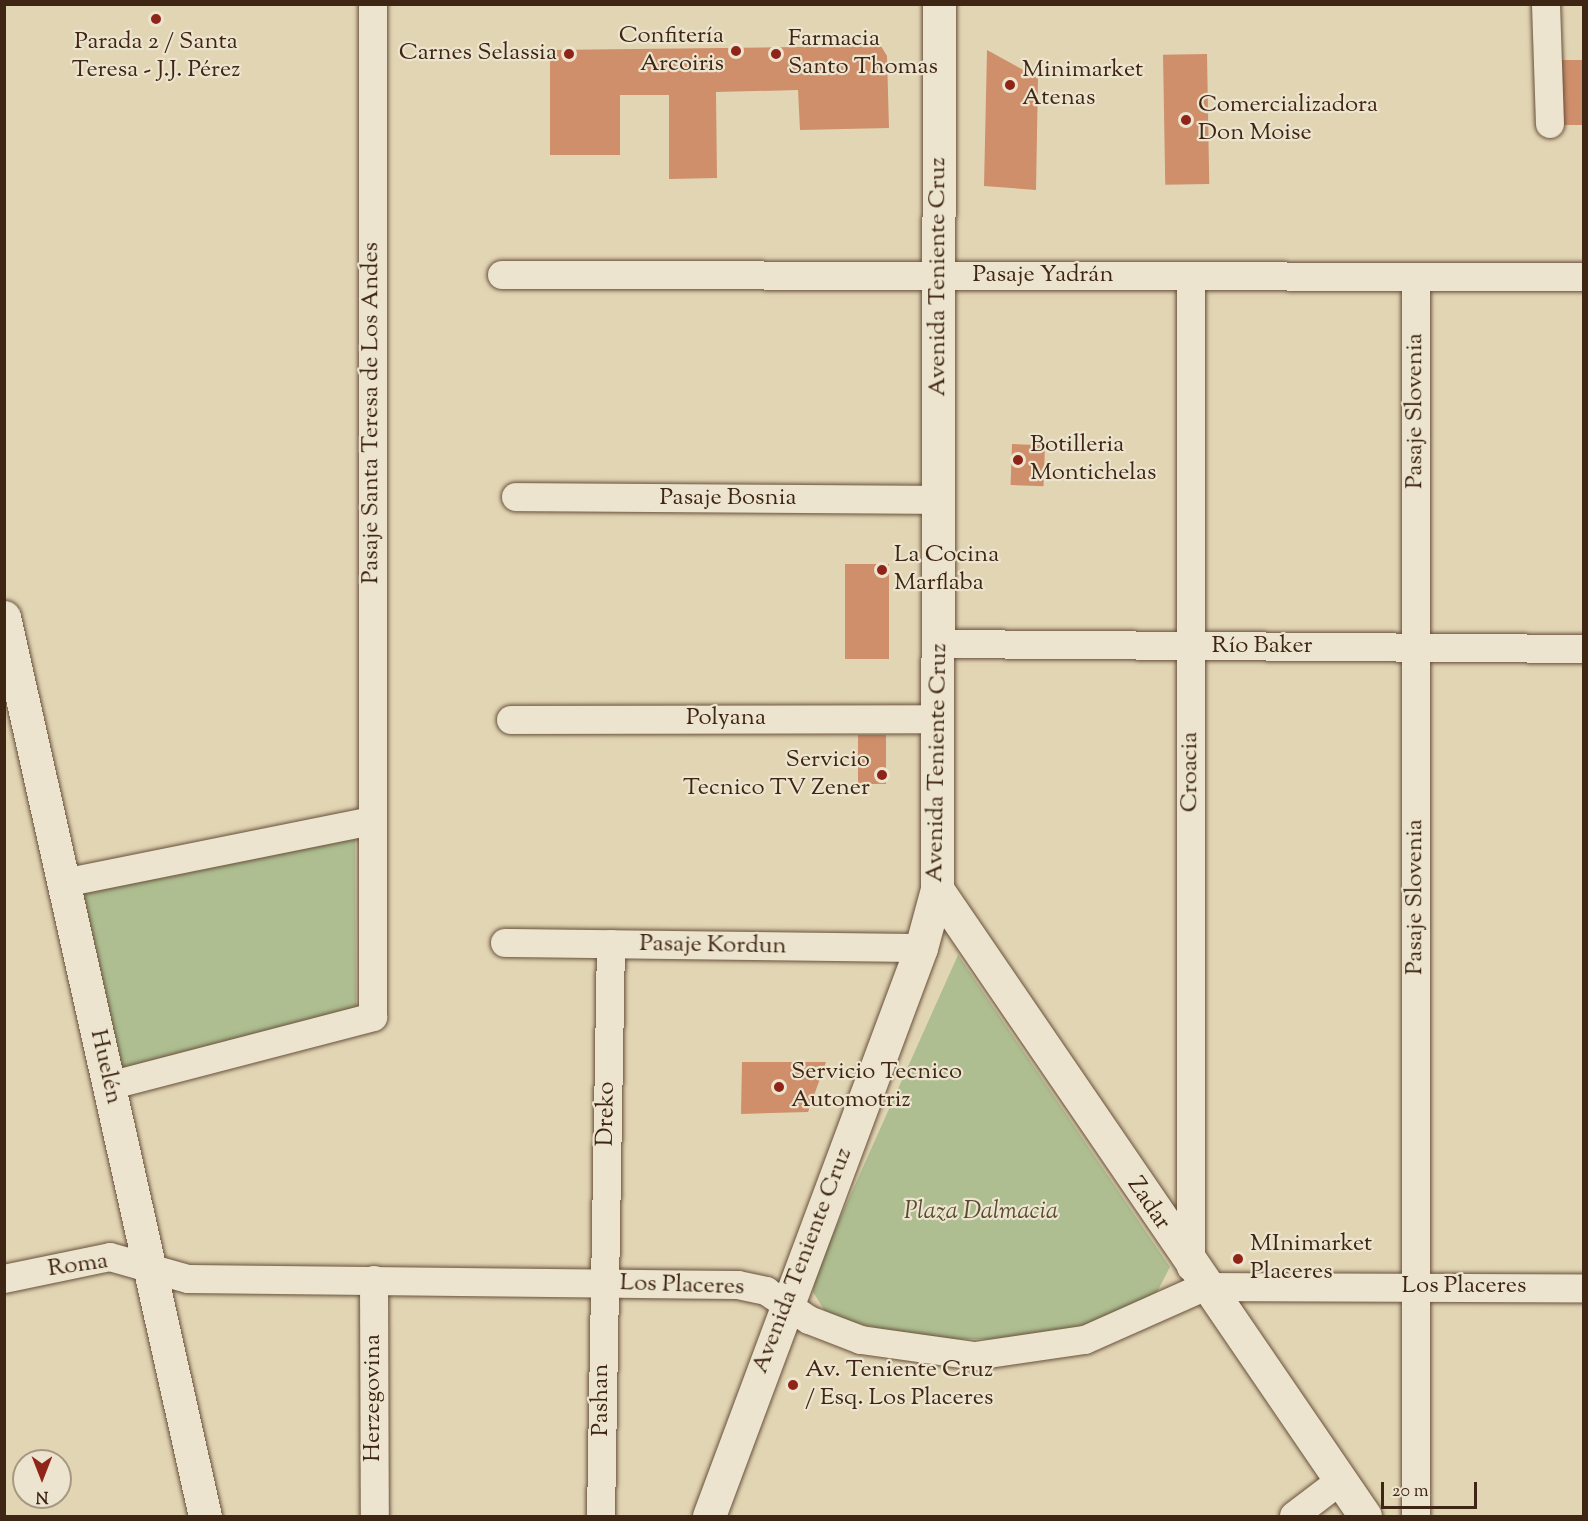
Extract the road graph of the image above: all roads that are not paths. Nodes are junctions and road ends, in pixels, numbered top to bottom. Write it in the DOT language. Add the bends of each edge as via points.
graph roads {
  1 [pos="373,4"];
  2 [pos="939,4"];
  3 [pos="1546,4"];
  4 [pos="1550,124"];
  5 [pos="502,275"];
  6 [pos="939,276"];
  7 [pos="1191,276"];
  8 [pos="1416,277"];
  9 [pos="1584,277"];
  10 [pos="516,497"];
  11 [pos="939,500"];
  12 [pos="4,617"];
  13 [pos="940,645"];
  14 [pos="1191,647"];
  15 [pos="1416,648"];
  16 [pos="1584,649"];
  17 [pos="940,719"];
  18 [pos="511,720"];
  19 [pos="372,821"];
  20 [pos="64,883"];
  21 [pos="937,889"];
  22 [pos="505,943"];
  23 [pos="611,944"];
  24 [pos="921,948"];
  25 [pos="109,1086"];
  26 [pos="150,1272"];
  27 [pos="1197,1277"];
  28 [pos="4,1279"];
  29 [pos="374,1280"];
  30 [pos="603,1284"];
  31 [pos="1416,1287"];
  32 [pos="1584,1288"];
  33 [pos="787,1303"];
  34 [pos="1340,1481"];
  35 [pos="205,1516"];
  36 [pos="375,1516"];
  37 [pos="601,1516"];
  38 [pos="709,1516"];
  39 [pos="1294,1516"];
  40 [pos="1365,1516"];
  41 [pos="1416,1516"];
  1 -- 19 [label="street, Pasaje Santa Teresa de Los Andes"];
  2 -- 6 [label="main road, Avenida Teniente Cruz"];
  3 -- 4 [label="street"];
  5 -- 6 [label="street, Pasaje Yadrán"];
  6 -- 7 [label="street, Pasaje Yadrán"];
  6 -- 11 [label="main road, Avenida Teniente Cruz"];
  7 -- 8 [label="street, Pasaje Yadrán"];
  7 -- 14 [label="street, Croacia"];
  8 -- 9 [label="street, Pasaje Yadrán"];
  8 -- 15 [label="street, Pasaje Slovenia"];
  10 -- 11 [label="street, Pasaje Bosnia"];
  11 -- 13 [label="main road, Avenida Teniente Cruz"];
  12 -- 20 [label="main road, Huelén"];
  13 -- 14 [label="street, Río Baker"];
  13 -- 17 [label="main road, Avenida Teniente Cruz"];
  14 -- 15 [label="street, Río Baker"];
  14 -- 27 [label="street, Croacia"];
  15 -- 16 [label="street, Río Baker"];
  15 -- 31 [label="street, Pasaje Slovenia"];
  17 -- 18 [label="street, Polyana"];
  17 -- 21 [label="main road, Avenida Teniente Cruz"];
  19 -- 20 [label="street"];
  19 -- 25 [label="street, Pasaje Santa Teresa de Los Andes" via="373,1017"];
  20 -- 25 [label="main road, Huelén"];
  21 -- 24 [label="main road, Avenida Teniente Cruz"];
  21 -- 27 [label="main road, Zadar"];
  22 -- 23 [label="street, Pasaje Kordun"];
  23 -- 24 [label="street, Pasaje Kordun"];
  23 -- 30 [label="street, Dreko"];
  24 -- 33 [label="main road, Avenida Teniente Cruz"];
  25 -- 26 [label="main road, Huelén"];
  26 -- 28 [label="street, Roma" via="110,1257"];
  26 -- 29 [label="street, Los Placeres" via="188,1279"];
  26 -- 35 [label="main road, Huelén"];
  27 -- 31 [label="street, Los Placeres"];
  27 -- 33 [label="street, Los Placeres" via="1085,1340 986,1355 940,1354 861,1340 822,1326"];
  27 -- 34 [label="main road, Zadar"];
  29 -- 30 [label="street, Los Placeres"];
  29 -- 36 [label="street, Herzegovina"];
  30 -- 33 [label="street, Los Placeres" via="738,1285 766,1291"];
  30 -- 37 [label="street, Pashan"];
  31 -- 32 [label="street, Los Placeres"];
  31 -- 41 [label="street, Pasaje Slovenia"];
  33 -- 38 [label="main road, Avenida Teniente Cruz"];
  34 -- 39 [label="street"];
  34 -- 40 [label="main road, Zadar"];
}
